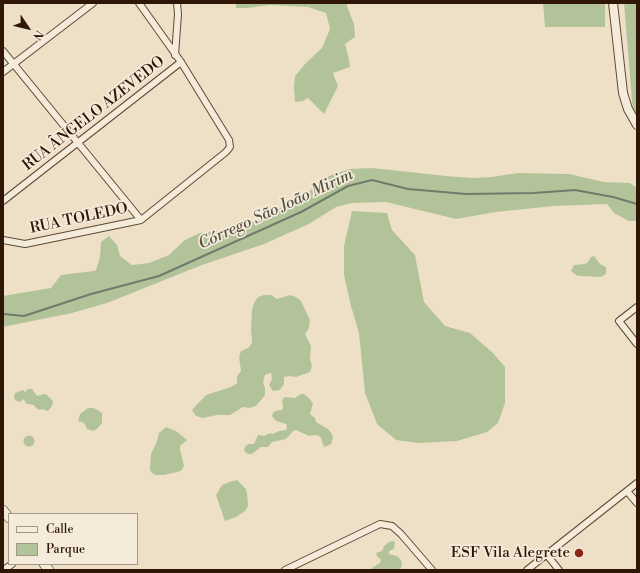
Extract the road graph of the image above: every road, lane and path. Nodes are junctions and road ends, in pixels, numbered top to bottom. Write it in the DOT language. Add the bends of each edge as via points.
graph roads {
  1 [pos="93,3"];
  2 [pos="139,3"];
  3 [pos="178,3"];
  4 [pos="612,3"];
  5 [pos="3,51"];
  6 [pos="175,55"];
  7 [pos="182,62"];
  8 [pos="13,64"];
  9 [pos="3,72"];
  10 [pos="637,125"];
  11 [pos="78,144"];
  12 [pos="3,202"];
  13 [pos="140,220"];
  14 [pos="3,240"];
  15 [pos="637,307"];
  16 [pos="637,344"];
  17 [pos="637,483"];
  18 [pos="627,491"];
  19 [pos="637,503"];
  20 [pos="547,555"];
  21 [pos="285,570"];
  22 [pos="432,570"];
  23 [pos="527,570"];
  24 [pos="559,570"];
  1 -- 8 [label="street"];
  2 -- 6 [label="street"];
  3 -- 6 [label="street"];
  4 -- 10 [label="street" via="623,94"];
  5 -- 8 [label="street"];
  6 -- 7 [label="street"];
  7 -- 11 [label="street, RUA ÂNGELO AZEVEDO"];
  7 -- 13 [label="street, RUA TOLEDO" via="229,140 230,146 226,152"];
  8 -- 9 [label="street"];
  8 -- 11 [label="street"];
  11 -- 12 [label="street, RUA ÂNGELO AZEVEDO"];
  11 -- 13 [label="street"];
  13 -- 14 [label="street, RUA TOLEDO" via="25,244"];
  15 -- 16 [label="street" via="619,321"];
  17 -- 18 [label="street"];
  18 -- 19 [label="street"];
  18 -- 20 [label="street"];
  20 -- 23 [label="street"];
  20 -- 24 [label="street"];
  21 -- 22 [label="street" via="380,524 392,526"];
}
